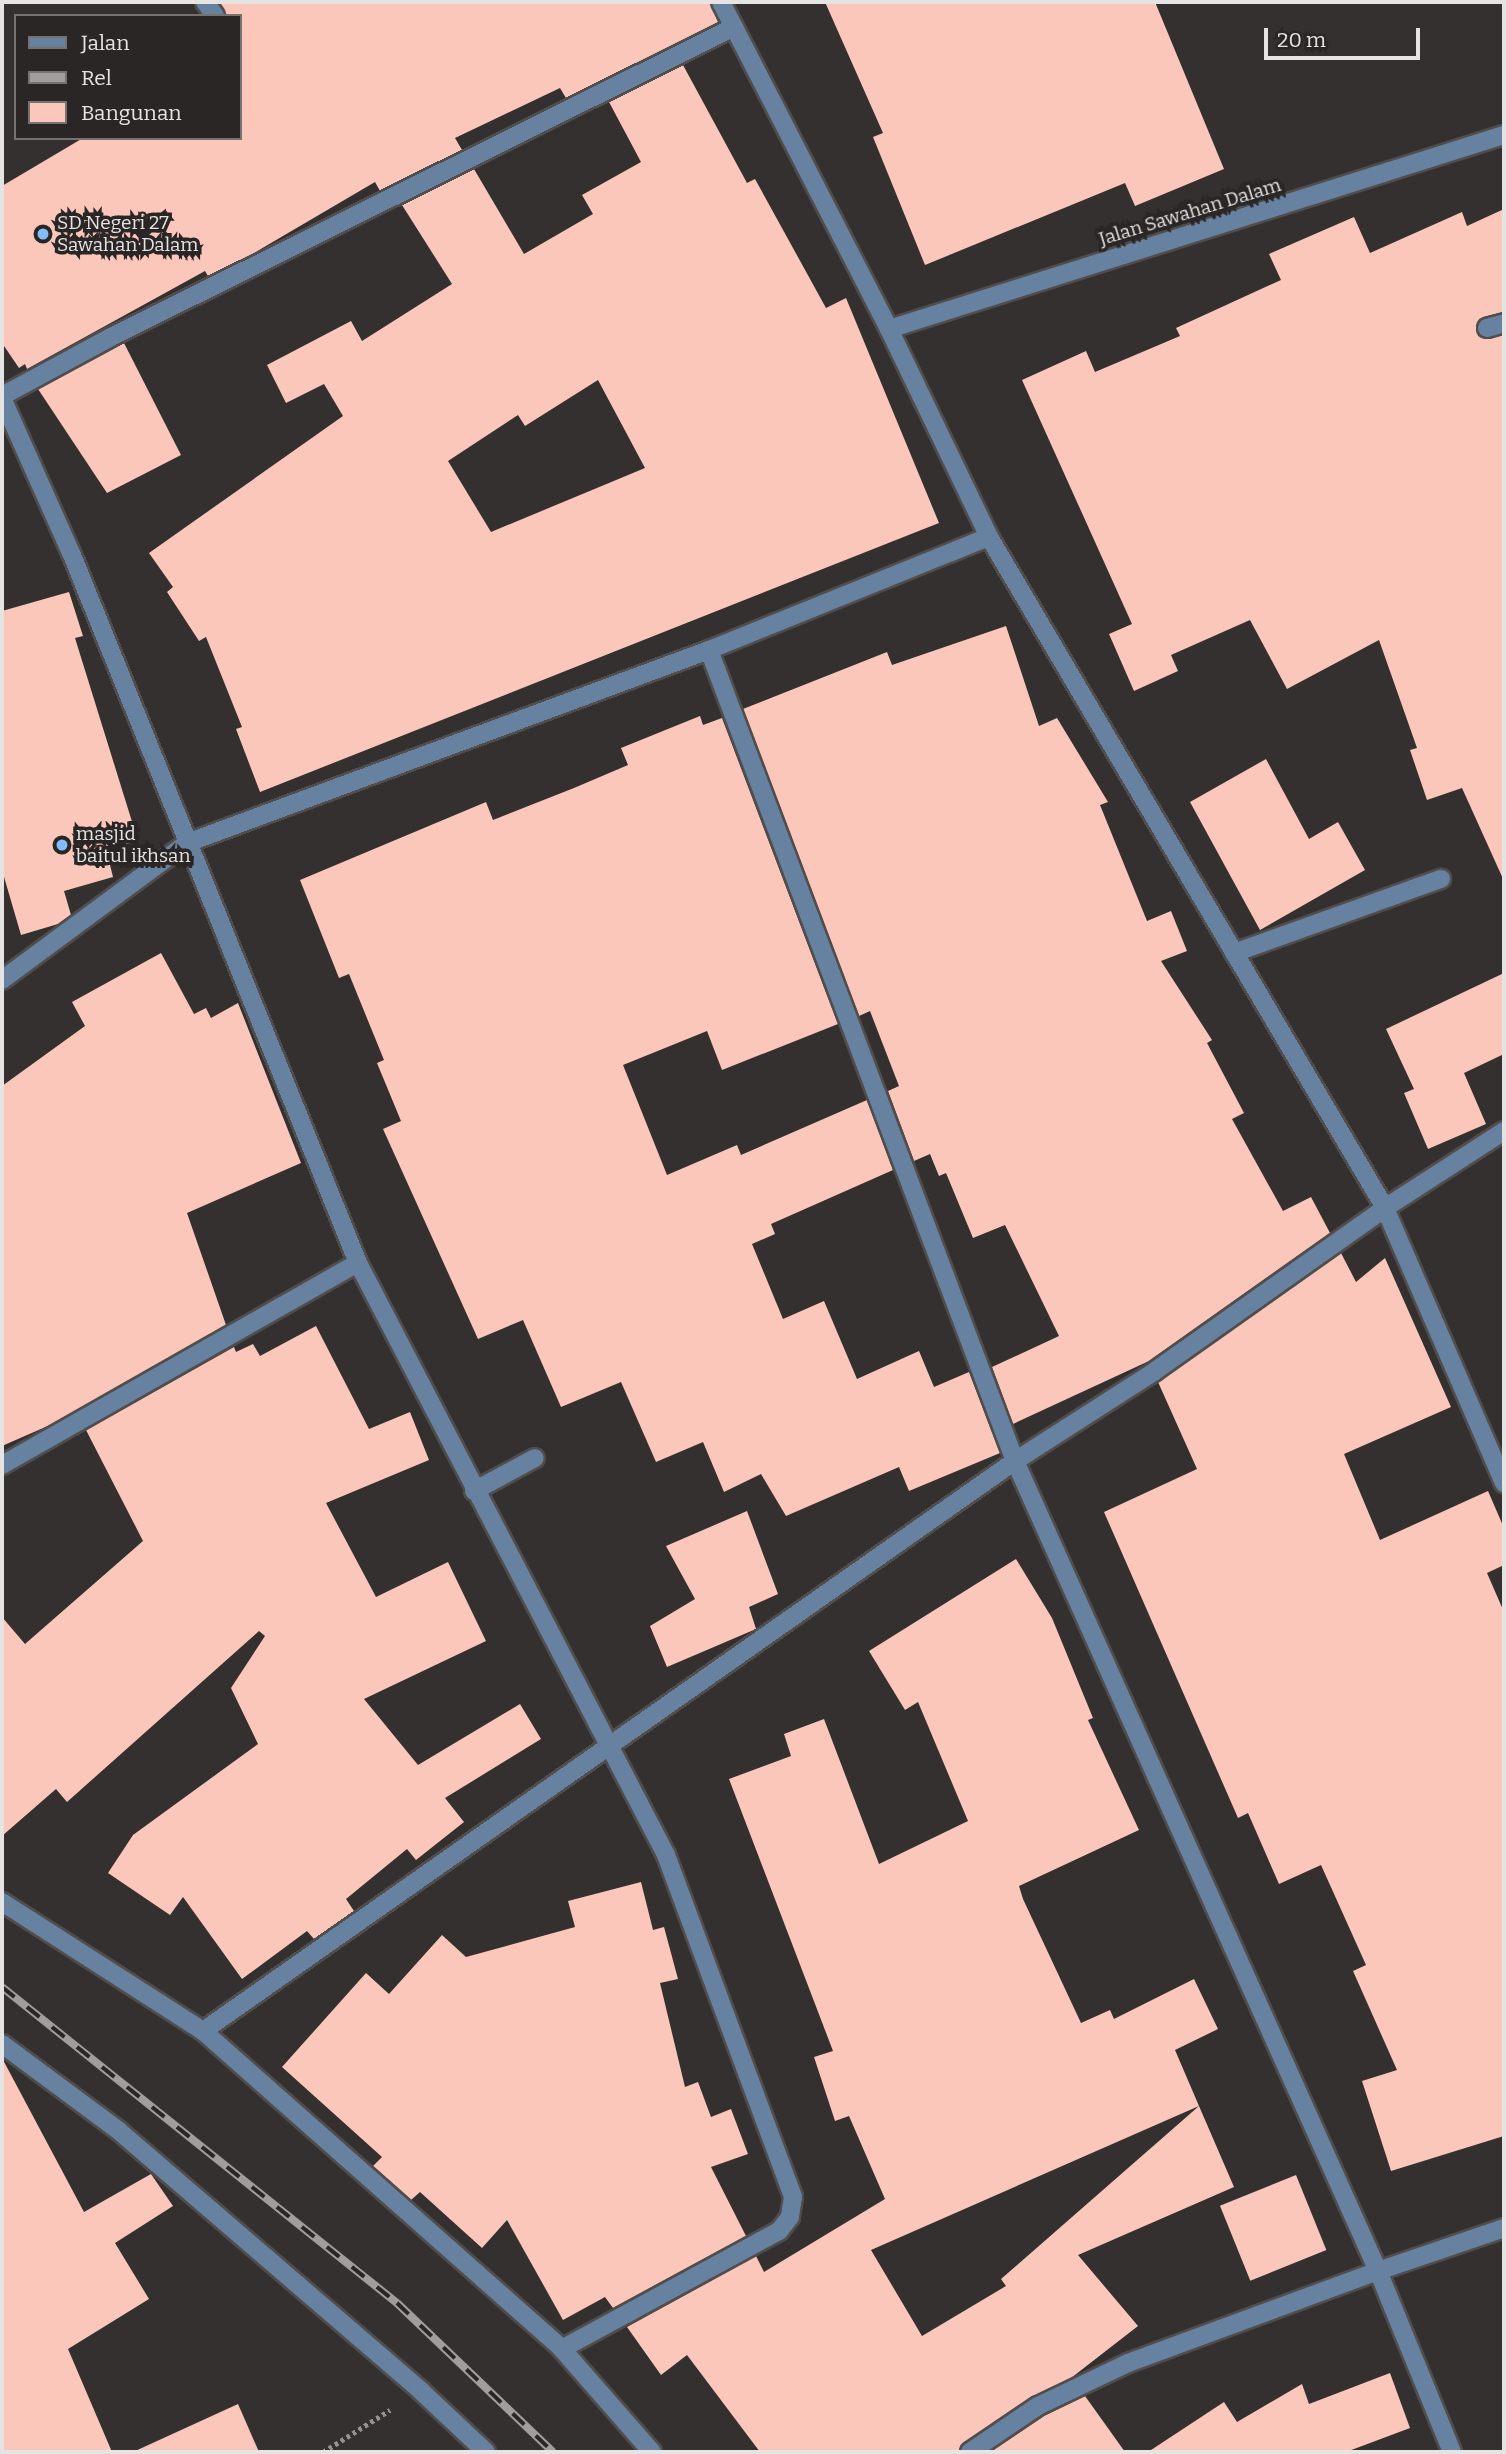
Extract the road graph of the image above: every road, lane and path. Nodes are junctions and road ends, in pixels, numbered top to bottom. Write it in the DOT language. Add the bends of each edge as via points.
graph roads {
  1 [pos="721,2"];
  2 [pos="734,27"];
  3 [pos="1504,135"];
  4 [pos="889,329"];
  5 [pos="2,397"];
  6 [pos="989,537"];
  7 [pos="709,650"];
  8 [pos="187,843"];
  9 [pos="1440,879"];
  10 [pos="1234,953"];
  11 [pos="2,980"];
  12 [pos="1504,1131"];
  13 [pos="1385,1208"];
  14 [pos="358,1263"];
  15 [pos="535,1458"];
  16 [pos="1014,1461"];
  17 [pos="2,1465"];
  18 [pos="1504,1483"];
  19 [pos="474,1491"];
  20 [pos="611,1747"];
  21 [pos="2,1902"];
  22 [pos="203,2031"];
  23 [pos="2,2044"];
  24 [pos="1504,2228"];
  25 [pos="1378,2272"];
  26 [pos="562,2349"];
  27 [pos="421,2391"];
  28 [pos="323,2452"];
  29 [pos="486,2452"];
  30 [pos="652,2452"];
  31 [pos="970,2452"];
  32 [pos="1452,2452"];
  1 -- 2 [label="street"];
  2 -- 4 [label="street"];
  2 -- 5 [label="street" via="123,330"];
  3 -- 4 [label="street, Jalan Sawahan Dalam"];
  4 -- 6 [label="street"];
  5 -- 8 [label="street" via="72,555"];
  6 -- 7 [label="street"];
  6 -- 10 [label="street"];
  7 -- 8 [label="street"];
  7 -- 16 [label="street"];
  8 -- 11 [label="street"];
  8 -- 14 [label="street"];
  9 -- 10 [label="street"];
  10 -- 13 [label="street"];
  12 -- 13 [label="street"];
  13 -- 16 [label="street" via="1155,1371"];
  13 -- 18 [label="street"];
  14 -- 17 [label="street"];
  14 -- 19 [label="street"];
  15 -- 19 [label="street"];
  16 -- 20 [label="street"];
  16 -- 25 [label="street"];
  19 -- 20 [label="street"];
  20 -- 22 [label="street"];
  20 -- 26 [label="street" via="666,1855 793,2197 790,2217 779,2231"];
  21 -- 22 [label="street"];
  22 -- 26 [label="street"];
  23 -- 27 [label="street" via="119,2131"];
  24 -- 25 [label="street"];
  25 -- 31 [label="street" via="1128,2363 1038,2406"];
  25 -- 32 [label="street"];
  26 -- 30 [label="street"];
  27 -- 28 [label="path"];
  27 -- 29 [label="street"];
}
